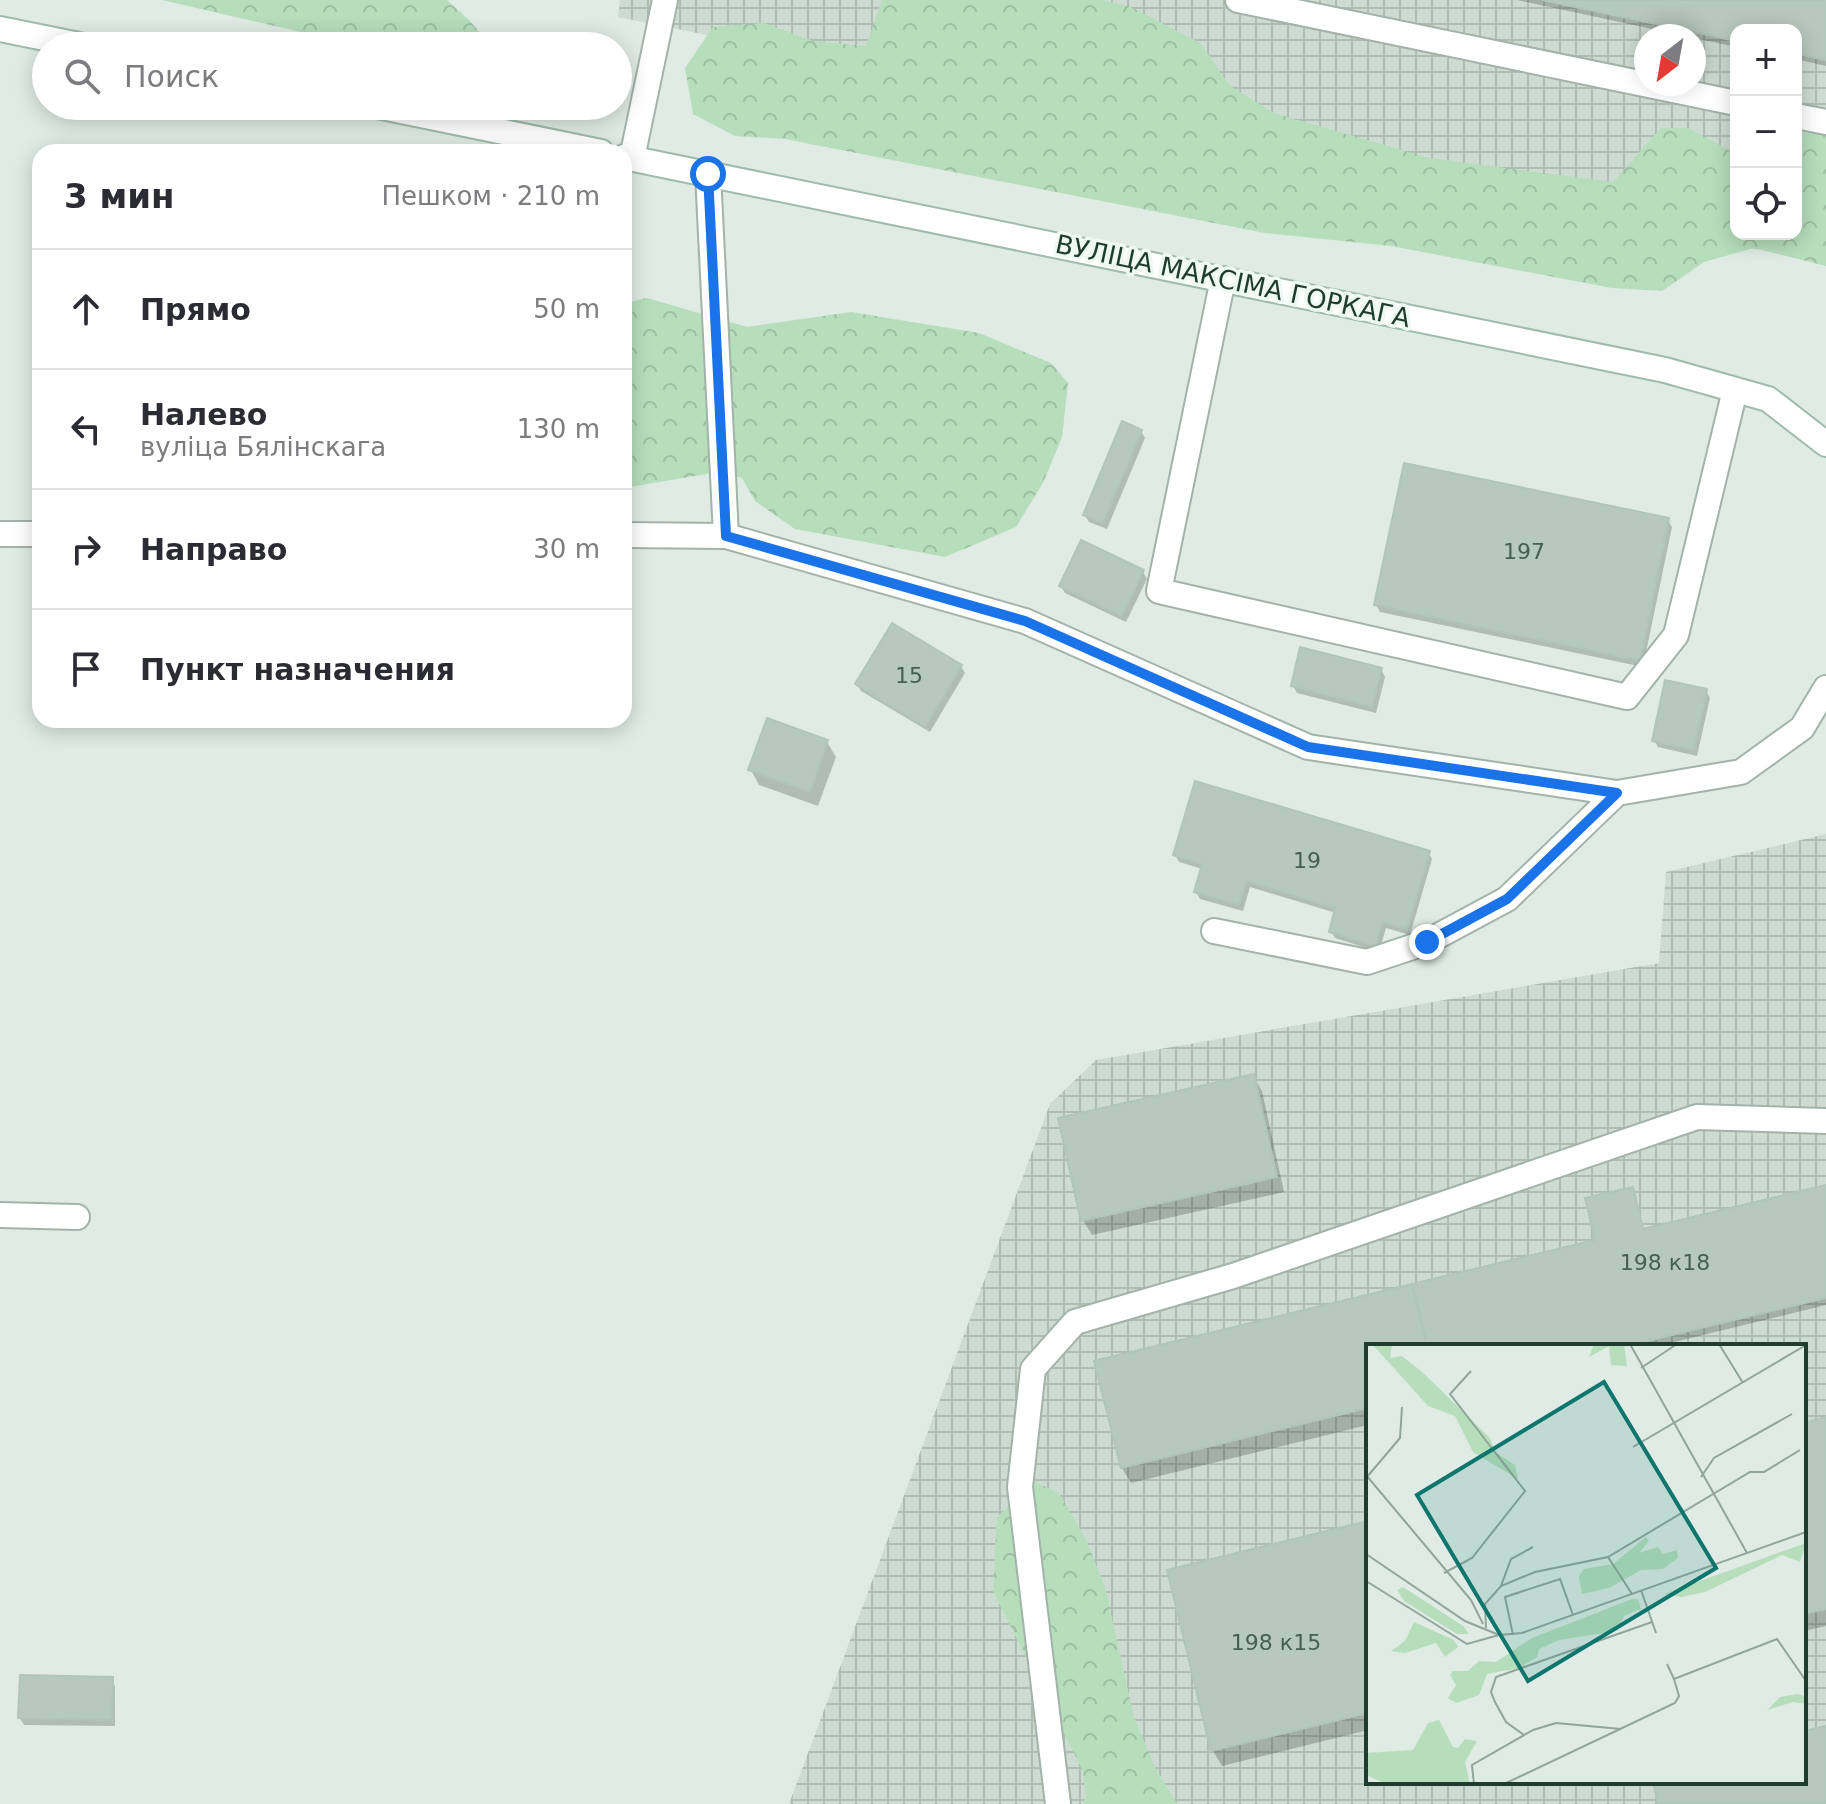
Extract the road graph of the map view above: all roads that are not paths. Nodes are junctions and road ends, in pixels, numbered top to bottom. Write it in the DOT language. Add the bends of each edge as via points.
graph roads {
  1 [pos="665,0"];
  2 [pos="1238,0"];
  3 [pos="0,29"];
  4 [pos="32,35"];
  5 [pos="1730,102"];
  6 [pos="1802,117"];
  7 [pos="445,120"];
  8 [pos="1826,122"];
  9 [pos="562,144"];
  10 [pos="631,144"];
  11 [pos="632,159"];
  12 [pos="708,174"];
  13 [pos="1223,279"];
  14 [pos="1735,390"];
  15 [pos="1826,444"];
  16 [pos="0,534"];
  17 [pos="32,534"];
  18 [pos="632,535"];
  19 [pos="726,536"];
  20 [pos="1826,688"];
  21 [pos="1617,793"];
  22 [pos="1214,931"];
  23 [pos="1826,1121"];
  24 [pos="0,1215"];
  25 [pos="77,1217"];
  26 [pos="1058,1804"];
  1 -- 10 [label="main road"];
  2 -- 5 [label="main road"];
  3 -- 4 [label="main road"];
  6 -- 8 [label="main road"];
  7 -- 9 [label="main road"];
  11 -- 12 [label="main road, ВУЛІЦА МАКСІМА ГОРКАГА"];
  12 -- 13 [label="main road, ВУЛІЦА МАКСІМА ГОРКАГА"];
  12 -- 19 [label="main road"];
  13 -- 14 [label="main road, ВУЛІЦА МАКСІМА ГОРКАГА" via="1665,370"];
  13 -- 14 [label="main road" via="1159,591 1627,697 1676,635"];
  14 -- 15 [label="main road, ВУЛІЦА МАКСІМА ГОРКАГА" via="1768,399"];
  16 -- 17 [label="main road"];
  18 -- 19 [label="main road"];
  19 -- 21 [label="main road" via="1025,621 1308,747"];
  20 -- 21 [label="main road" via="1802,728 1741,772"];
  21 -- 22 [label="main road" via="1507,899 1427,942 1367,962"];
  23 -- 26 [label="main road" via="1697,1117 1233,1276 1075,1322 1033,1369 1020,1487"];
  24 -- 25 [label="main road"];
}
